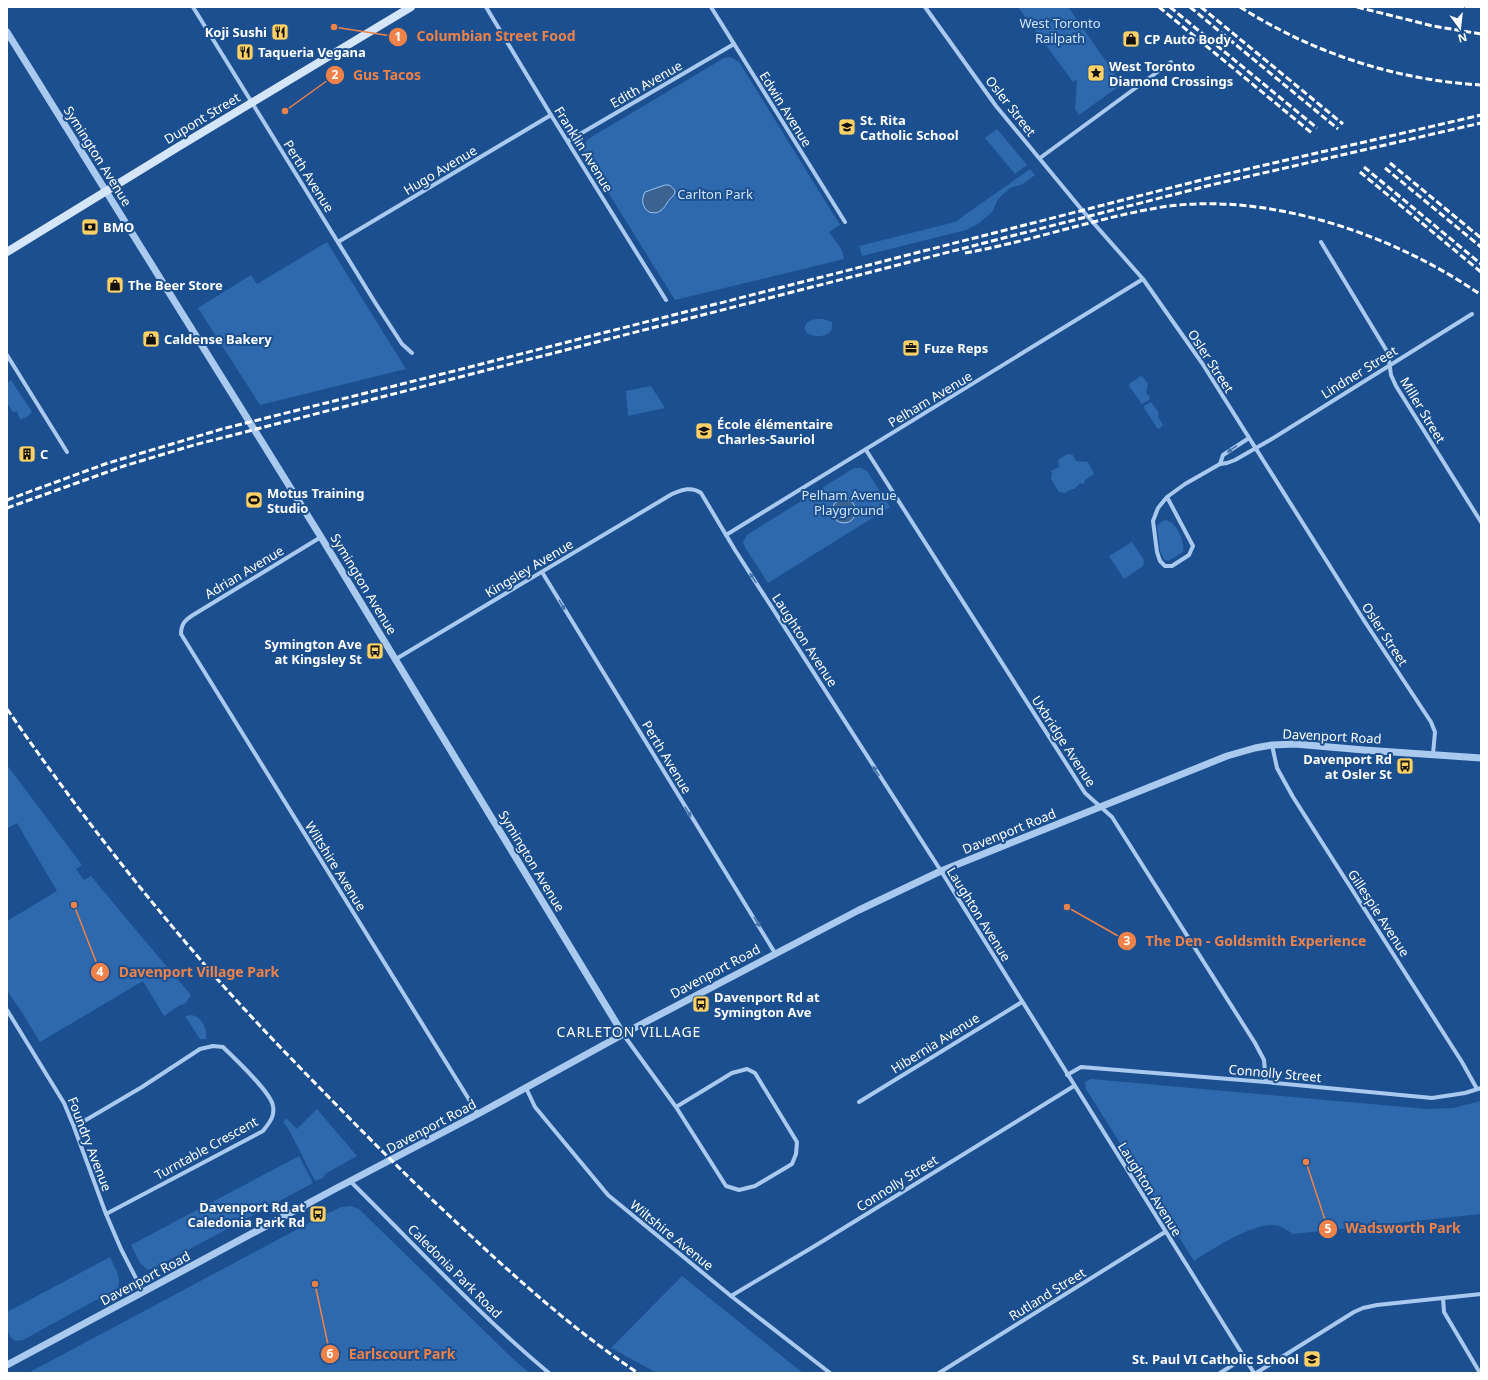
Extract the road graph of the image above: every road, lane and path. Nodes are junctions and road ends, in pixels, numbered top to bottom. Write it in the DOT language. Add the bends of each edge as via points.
graph roads {
  1 [pos="193,7"];
  2 [pos="411,7"];
  3 [pos="486,7"];
  4 [pos="711,7"];
  5 [pos="925,7"];
  6 [pos="7,32"];
  7 [pos="734,44"];
  8 [pos="1171,62"];
  9 [pos="251,103"];
  10 [pos="551,115"];
  11 [pos="568,141"];
  12 [pos="1040,158"];
  13 [pos="106,191"];
  14 [pos="845,222"];
  15 [pos="338,242"];
  16 [pos="1321,242"];
  17 [pos="7,252"];
  18 [pos="1144,279"];
  19 [pos="666,300"];
  20 [pos="1472,314"];
  21 [pos="412,353"];
  22 [pos="7,355"];
  23 [pos="1390,364"];
  24 [pos="1249,438"];
  25 [pos="1256,448"];
  26 [pos="866,450"];
  27 [pos="67,452"];
  28 [pos="1220,464"];
  29 [pos="672,494"];
  30 [pos="1167,497"];
  31 [pos="1481,522"];
  32 [pos="726,535"];
  33 [pos="321,537"];
  34 [pos="542,572"];
  35 [pos="181,627"];
  36 [pos="396,659"];
  37 [pos="1272,745"];
  38 [pos="1433,754"];
  39 [pos="1481,758"];
  40 [pos="1102,807"];
  41 [pos="941,871"];
  42 [pos="775,953"];
  43 [pos="1022,1002"];
  44 [pos="7,1010"];
  45 [pos="623,1034"];
  46 [pos="1067,1075"];
  47 [pos="1266,1082"];
  48 [pos="1074,1086"];
  49 [pos="526,1088"];
  50 [pos="1479,1088"];
  51 [pos="859,1102"];
  52 [pos="676,1107"];
  53 [pos="478,1114"];
  54 [pos="74,1127"];
  55 [pos="350,1181"];
  56 [pos="106,1214"];
  57 [pos="1165,1232"];
  58 [pos="143,1292"];
  59 [pos="1481,1294"];
  60 [pos="731,1296"];
  61 [pos="1443,1298"];
  62 [pos="1244,1358"];
  63 [pos="7,1365"];
  64 [pos="549,1373"];
  65 [pos="830,1373"];
  66 [pos="939,1373"];
  67 [pos="1220,1373"];
  68 [pos="1255,1373"];
  69 [pos="1480,1373"];
  1 -- 9 [label="street, Perth Avenue"];
  2 -- 9 [label="main road, Dupont Street"];
  3 -- 10 [label="street, Franklin Avenue"];
  4 -- 7 [label="street, Edwin Avenue"];
  5 -- 12 [label="street, Osler Street" via="996,106"];
  6 -- 13 [label="street, Symington Avenue"];
  7 -- 11 [label="street, Edith Avenue"];
  7 -- 14 [label="street, Edwin Avenue"];
  8 -- 12 [label="street"];
  9 -- 13 [label="main road, Dupont Street"];
  9 -- 15 [label="street, Perth Avenue"];
  10 -- 11 [label="street, Franklin Avenue"];
  10 -- 15 [label="street, Hugo Avenue"];
  11 -- 19 [label="street, Franklin Avenue"];
  12 -- 18 [label="street, Osler Street" via="1082,210"];
  13 -- 17 [label="main road, Dupont Street"];
  13 -- 33 [label="street, Symington Avenue"];
  15 -- 21 [label="street, Perth Avenue" via="402,344"];
  16 -- 23 [label="street, Miller Street" via="1388,353"];
  18 -- 24 [label="street, Osler Street" via="1202,363"];
  18 -- 26 [label="street, Pelham Avenue"];
  20 -- 23 [label="street, Lindner Street"];
  22 -- 27 [label="street"];
  23 -- 25 [label="street, Lindner Street"];
  23 -- 31 [label="street, Miller Street" via="1396,386"];
  24 -- 25 [label="street, Osler Street"];
  24 -- 28 [label="street, one-way" via="1224,455"];
  25 -- 28 [label="street, Lindner Street" via="1235,460"];
  25 -- 38 [label="street, Osler Street" via="1369,629 1431,722 1435,732"];
  26 -- 32 [label="street, Pelham Avenue"];
  26 -- 40 [label="street, Uxbridge Avenue" via="1085,793"];
  28 -- 30 [label="street"];
  29 -- 32 [label="street, Laughton Avenue" via="689,489 701,493"];
  29 -- 34 [label="street, Kingsley Avenue"];
  30 -- 30 [label="street" via="1154,516 1153,526 1158,556 1162,564 1168,566 1189,555 1193,546"];
  41 -- 32 [label="street, Laughton Avenue, one-way"];
  33 -- 35 [label="street, Adrian Avenue" via="193,615"];
  33 -- 36 [label="street, Symington Avenue"];
  34 -- 36 [label="street, Kingsley Avenue"];
  34 -- 42 [label="street, Perth Avenue, one-way"];
  35 -- 53 [label="street, Wiltshire Avenue" via="184,640"];
  36 -- 45 [label="street, Symington Avenue"];
  37 -- 38 [label="street, Davenport Road" via="1295,744"];
  37 -- 40 [label="street, Davenport Road" via="1227,756"];
  37 -- 50 [label="street, Gillespie Avenue" via="1277,768 1293,797"];
  38 -- 39 [label="street, Davenport Road"];
  40 -- 41 [label="street, Davenport Road"];
  40 -- 47 [label="street, Uxbridge Avenue" via="1112,817 1255,1043 1264,1060"];
  41 -- 42 [label="street, Davenport Road"];
  41 -- 43 [label="street, Laughton Avenue"];
  42 -- 45 [label="street, Davenport Road"];
  43 -- 46 [label="street, Laughton Avenue"];
  43 -- 51 [label="street, Hibernia Avenue"];
  44 -- 54 [label="street, Foundry Avenue" via="64,1102"];
  45 -- 49 [label="street, Davenport Road"];
  45 -- 52 [label="street, Symington Avenue"];
  46 -- 47 [label="street, Connolly Street" via="1081,1068"];
  46 -- 48 [label="street, Laughton Avenue"];
  47 -- 50 [label="street, Connolly Street" via="1432,1098"];
  48 -- 57 [label="street, Laughton Avenue"];
  48 -- 60 [label="street, Connolly Street"];
  49 -- 53 [label="street, Davenport Road"];
  49 -- 60 [label="street, Wiltshire Avenue" via="535,1108 608,1195"];
  52 -- 52 [label="street, Symington Avenue" via="726,1186 739,1190 755,1186 792,1164 797,1142 755,1072 747,1069 732,1073"];
  53 -- 55 [label="street, Davenport Road"];
  54 -- 56 [label="street, Foundry Avenue"];
  54 -- 56 [label="street, Turntable Crescent" via="200,1049 213,1046 223,1047 268,1095 273,1106 272,1121 263,1131"];
  55 -- 58 [label="street, Davenport Road"];
  55 -- 64 [label="street, Caledonia Park Road" via="480,1312"];
  56 -- 58 [label="street, Foundry Avenue"];
  57 -- 62 [label="street, Laughton Avenue"];
  57 -- 66 [label="street, Rutland Street"];
  58 -- 63 [label="street, Davenport Road"];
  59 -- 61 [label="street"];
  60 -- 65 [label="street, Wiltshire Avenue"];
  61 -- 68 [label="street" via="1363,1308"];
  61 -- 69 [label="street" via="1444,1312"];
  62 -- 67 [label="street"];
  62 -- 68 [label="street, Laughton Avenue"];
}
